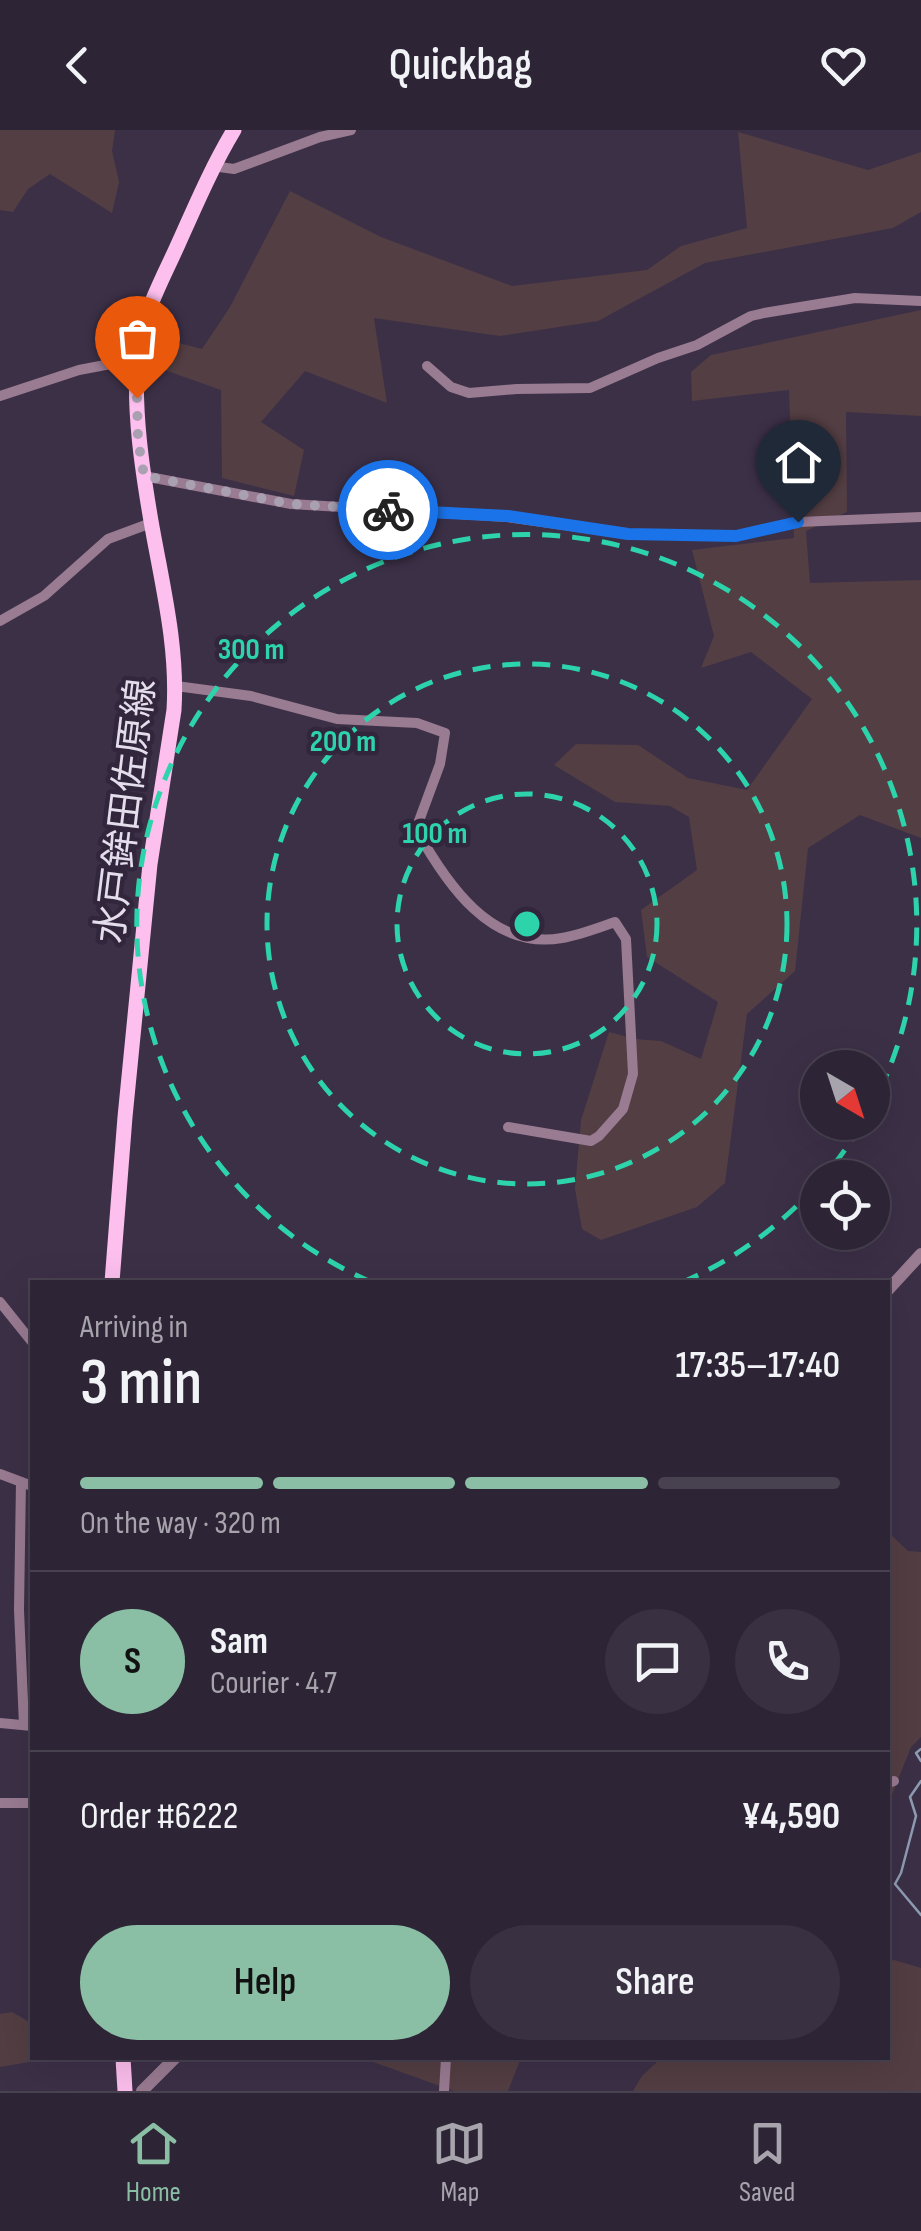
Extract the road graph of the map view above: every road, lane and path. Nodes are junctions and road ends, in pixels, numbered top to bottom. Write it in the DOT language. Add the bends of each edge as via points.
graph roads {
  1 [pos="234,130"];
  2 [pos="351,130"];
  3 [pos="212,166"];
  4 [pos="921,301"];
  5 [pos="137,359"];
  6 [pos="428,366"];
  7 [pos="0,396"];
  8 [pos="144,476"];
  9 [pos="921,517"];
  10 [pos="152,523"];
  11 [pos="0,621"];
  12 [pos="176,686"];
  13 [pos="508,1126"];
  14 [pos="921,1254"];
  15 [pos="112,1280"];
  16 [pos="890,1288"];
  17 [pos="0,1302"];
  18 [pos="30,1340"];
  19 [pos="0,1474"];
  20 [pos="27,1484"];
  21 [pos="0,1723"];
  22 [pos="28,1726"];
  23 [pos="0,1803"];
  24 [pos="30,1803"];
  25 [pos="123,2060"];
  26 [pos="173,2060"];
  27 [pos="446,2060"];
  28 [pos="124,2091"];
  29 [pos="142,2091"];
  30 [pos="444,2091"];
  1 -- 3 [label="main road, 水戸鉾田佐原線"];
  2 -- 3 [label="street" via="234,169"];
  3 -- 5 [label="main road, 水戸鉾田佐原線" via="151,304"];
  4 -- 6 [label="street" via="855,298 751,316 697,346 590,388 469,393 450,387"];
  5 -- 7 [label="street"];
  5 -- 8 [label="main road, 水戸鉾田佐原線"];
  8 -- 9 [label="street" via="291,504 508,516 628,534 736,536 798,522"];
  8 -- 10 [label="main road, 水戸鉾田佐原線"];
  10 -- 11 [label="street" via="108,539 44,596"];
  10 -- 12 [label="main road, 水戸鉾田佐原線"];
  12 -- 13 [label="street" via="445,733 416,829 472,910 524,938 560,939 615,922 626,939 633,1074 623,1108 591,1141"];
  12 -- 15 [label="main road, 水戸鉾田佐原線" via="150,864"];
  14 -- 16 [label="street"];
  17 -- 18 [label="street"];
  19 -- 20 [label="street"];
  20 -- 22 [label="street" via="19,1610"];
  21 -- 22 [label="street"];
  23 -- 24 [label="street"];
  25 -- 28 [label="main road"];
  26 -- 29 [label="street"];
  27 -- 30 [label="street"];
}
